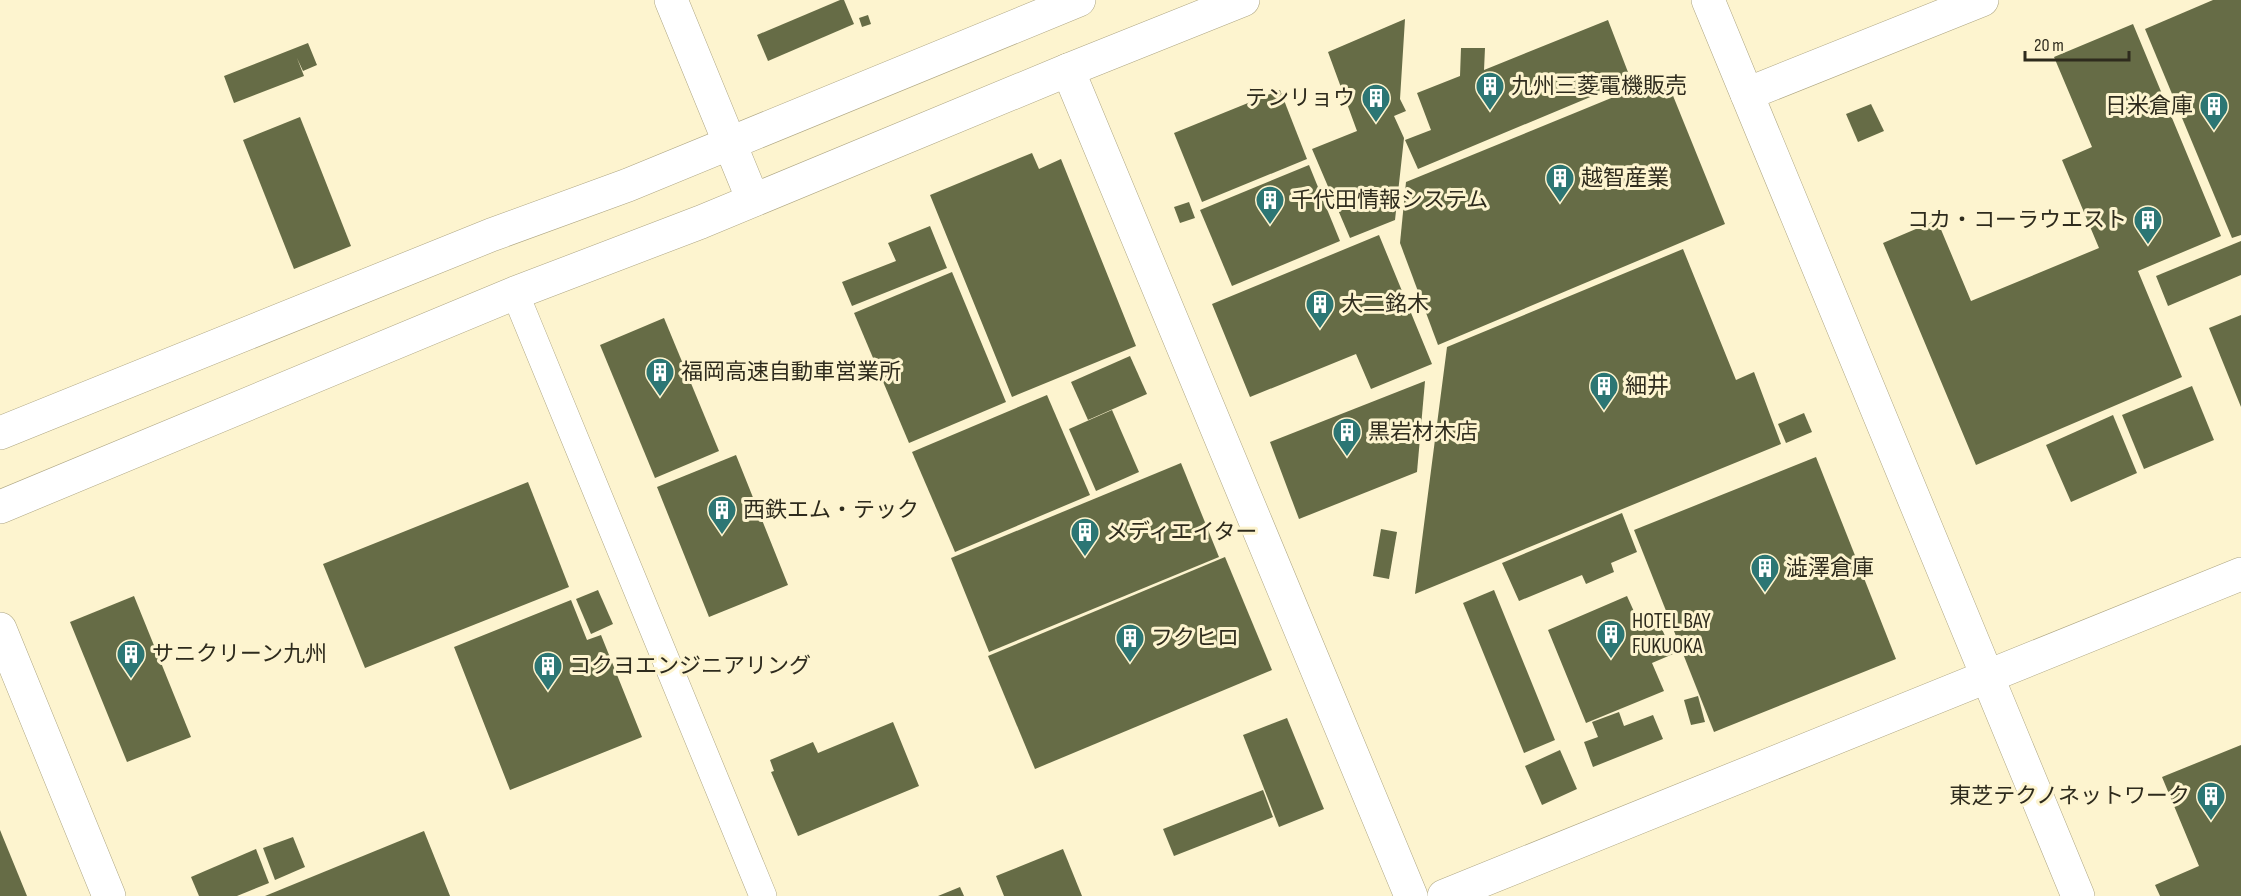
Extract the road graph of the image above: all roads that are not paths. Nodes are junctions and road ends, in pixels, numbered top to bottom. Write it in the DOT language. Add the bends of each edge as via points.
graph roads {
  1 [pos="671,0"];
  2 [pos="1079,0"];
  3 [pos="1243,0"];
  4 [pos="1708,0"];
  5 [pos="1982,0"];
  6 [pos="1068,70"];
  7 [pos="1747,94"];
  8 [pos="730,144"];
  9 [pos="753,200"];
  10 [pos="515,293"];
  11 [pos="0,433"];
  12 [pos="0,507"];
  13 [pos="2241,574"];
  14 [pos="0,629"];
  15 [pos="1987,675"];
  16 [pos="109,896"];
  17 [pos="763,896"];
  18 [pos="1412,896"];
  19 [pos="1443,896"];
  20 [pos="2078,896"];
  1 -- 8 [label="street"];
  2 -- 8 [label="street"];
  3 -- 6 [label="street"];
  4 -- 7 [label="street"];
  5 -- 7 [label="street"];
  6 -- 9 [label="street"];
  6 -- 18 [label="street"];
  7 -- 15 [label="street"];
  8 -- 9 [label="street"];
  8 -- 11 [label="street" via="491,235"];
  9 -- 10 [label="street"];
  10 -- 12 [label="street"];
  10 -- 17 [label="street"];
  13 -- 15 [label="street"];
  14 -- 16 [label="street"];
  15 -- 19 [label="street"];
  15 -- 20 [label="street"];
}
